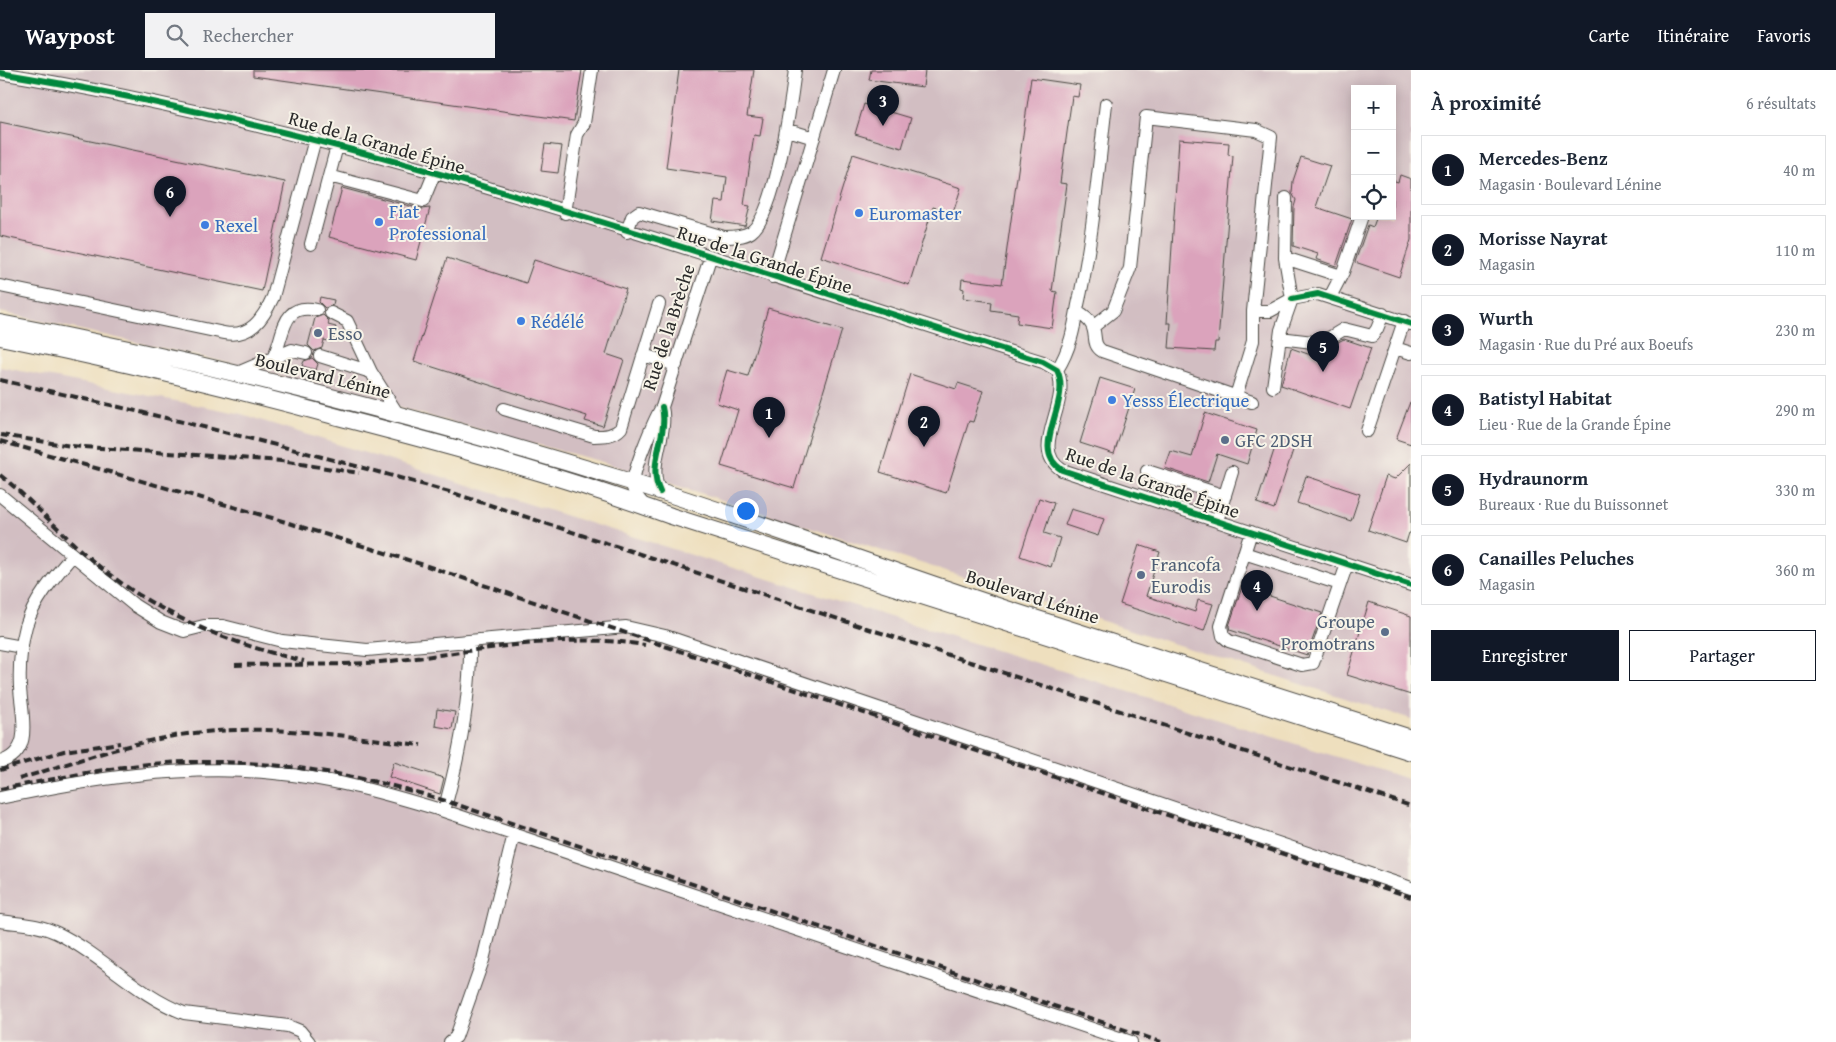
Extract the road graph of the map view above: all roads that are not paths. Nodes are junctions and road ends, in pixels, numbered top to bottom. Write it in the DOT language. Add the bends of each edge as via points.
graph roads {
  1 [pos="592,70"];
  2 [pos="795,70"];
  3 [pos="834,70"];
  4 [pos="0,73"];
  5 [pos="1106,104"];
  6 [pos="788,130"];
  7 [pos="814,138"];
  8 [pos="315,140"];
  9 [pos="337,146"];
  10 [pos="434,174"];
  11 [pos="329,176"];
  12 [pos="1286,198"];
  13 [pos="565,213"];
  14 [pos="1361,220"];
  15 [pos="627,232"];
  16 [pos="311,244"];
  17 [pos="710,258"];
  18 [pos="1285,258"];
  19 [pos="1341,276"];
  20 [pos="772,277"];
  21 [pos="0,286"];
  22 [pos="1330,297"];
  23 [pos="1292,299"];
  24 [pos="659,304"];
  25 [pos="317,310"];
  26 [pos="1253,311"];
  27 [pos="1077,312"];
  28 [pos="331,313"];
  29 [pos="1383,314"];
  30 [pos="1407,322"];
  31 [pos="0,323"];
  32 [pos="1094,326"];
  33 [pos="0,337"];
  34 [pos="1280,338"];
  35 [pos="1395,348"];
  36 [pos="306,353"];
  37 [pos="1411,353"];
  38 [pos="274,356"];
  39 [pos="320,356"];
  40 [pos="643,356"];
  41 [pos="676,365"];
  42 [pos="1057,370"];
  43 [pos="371,372"];
  44 [pos="235,374"];
  45 [pos="1273,387"];
  46 [pos="1236,396"];
  47 [pos="1252,402"];
  48 [pos="662,407"];
  49 [pos="504,409"];
  50 [pos="396,413"];
  51 [pos="1367,430"];
  52 [pos="1147,471"];
  53 [pos="1232,472"];
  54 [pos="645,486"];
  55 [pos="0,495"];
  56 [pos="617,496"];
  57 [pos="1225,496"];
  58 [pos="647,508"];
  59 [pos="1217,521"];
  60 [pos="1251,532"];
  61 [pos="1244,553"];
  62 [pos="72,556"];
  63 [pos="1347,564"];
  64 [pos="1340,584"];
  65 [pos="1411,585"];
  66 [pos="470,642"];
  67 [pos="0,643"];
  68 [pos="22,647"];
  69 [pos="1411,738"];
  70 [pos="1411,752"];
  71 [pos="0,762"];
  72 [pos="0,798"];
  73 [pos="444,811"];
  74 [pos="514,834"];
  75 [pos="1411,888"];
  76 [pos="0,921"];
  77 [pos="309,1042"];
  78 [pos="450,1042"];
  79 [pos="1131,1042"];
  1 -- 13 [label="street" via="584,123 577,135"];
  2 -- 6 [label="street"];
  3 -- 7 [label="street"];
  4 -- 8 [label="street, Rue de la Grande Épine" via="243,121"];
  5 -- 27 [label="street" via="1086,271"];
  6 -- 7 [label="street"];
  6 -- 15 [label="street" via="766,207 751,232 724,237 638,212 632,217"];
  7 -- 20 [label="street"];
  8 -- 9 [label="street, Rue de la Grande Épine"];
  8 -- 21 [label="street" via="272,297 251,330 224,334"];
  9 -- 10 [label="street, Rue de la Grande Épine"];
  9 -- 11 [label="street"];
  10 -- 11 [label="street" via="423,201"];
  10 -- 13 [label="street, Rue de la Grande Épine"];
  11 -- 16 [label="street"];
  12 -- 18 [label="street"];
  13 -- 15 [label="street, Rue de la Grande Épine"];
  14 -- 19 [label="street"];
  15 -- 17 [label="street, Rue de la Grande Épine"];
  17 -- 20 [label="street, Rue de la Grande Épine"];
  17 -- 41 [label="street, Rue de la Brèche"];
  18 -- 19 [label="street"];
  18 -- 23 [label="street"];
  19 -- 22 [label="street"];
  20 -- 42 [label="street, Rue de la Grande Épine" via="1043,362"];
  22 -- 23 [label="street" via="1318,294"];
  22 -- 29 [label="street"];
  23 -- 26 [label="street" via="1270,311"];
  23 -- 34 [label="street"];
  24 -- 40 [label="street"];
  25 -- 38 [label="street" via="306,308 292,312"];
  26 -- 32 [label="street" via="1271,137 1256,130 1146,117 1130,268 1112,311"];
  26 -- 46 [label="street" via="1253,341"];
  27 -- 32 [label="street"];
  27 -- 42 [label="street" via="1066,355"];
  28 -- 43 [label="street" via="347,321"];
  29 -- 30 [label="street"];
  29 -- 34 [label="street" via="1372,336 1344,329 1320,343"];
  30 -- 35 [label="street"];
  31 -- 44 [label="main road, Boulevard Lénine"];
  32 -- 46 [label="street" via="1096,345 1102,350"];
  33 -- 56 [label="main road, Boulevard Lénine" via="141,366 227,388 424,439"];
  34 -- 45 [label="street"];
  35 -- 37 [label="street"];
  35 -- 51 [label="street"];
  36 -- 38 [label="street" via="292,350"];
  38 -- 44 [label="street"];
  39 -- 43 [label="street"];
  40 -- 41 [label="street"];
  40 -- 49 [label="street" via="621,428 613,434 594,436"];
  41 -- 48 [label="street, Rue de la Brèche"];
  42 -- 59 [label="street, Rue de la Grande Épine" via="1062,393 1048,444 1055,466"];
  43 -- 50 [label="street"];
  44 -- 50 [label="main road, Boulevard Lénine"];
  46 -- 47 [label="street"];
  48 -- 54 [label="street, Rue de la Brèche" via="655,417"];
  48 -- 54 [label="street, Rue de la Brèche" via="666,420"];
  50 -- 54 [label="main road, Boulevard Lénine"];
  52 -- 57 [label="street"];
  53 -- 57 [label="street"];
  54 -- 56 [label="street, Boulevard Lénine"];
  54 -- 58 [label="street"];
  54 -- 69 [label="main road, Boulevard Lénine" via="1013,611"];
  55 -- 62 [label="street"];
  56 -- 58 [label="main road, Boulevard Lénine"];
  57 -- 59 [label="street"];
  58 -- 70 [label="main road, Boulevard Lénine"];
  59 -- 60 [label="street, Rue de la Grande Épine"];
  60 -- 61 [label="street"];
  60 -- 63 [label="street, Rue de la Grande Épine"];
  61 -- 64 [label="street"];
  61 -- 64 [label="street" via="1221,626 1223,636 1229,641 1293,662 1308,666 1315,661"];
  62 -- 66 [label="street" via="134,605 161,622 184,630 223,626 282,641 367,650"];
  62 -- 68 [label="street" via="36,605"];
  63 -- 64 [label="street"];
  63 -- 65 [label="street, Rue de la Grande Épine"];
  66 -- 73 [label="street" via="465,715"];
  66 -- 75 [label="street" via="626,627 648,632"];
  67 -- 68 [label="street"];
  68 -- 71 [label="street" via="23,739 15,755"];
  72 -- 73 [label="street" via="133,775 264,772 334,782"];
  73 -- 74 [label="street"];
  74 -- 78 [label="street" via="483,960 456,1037"];
  74 -- 79 [label="street"];
  76 -- 77 [label="street" via="57,933 177,1011 288,1026 300,1031"];
}
